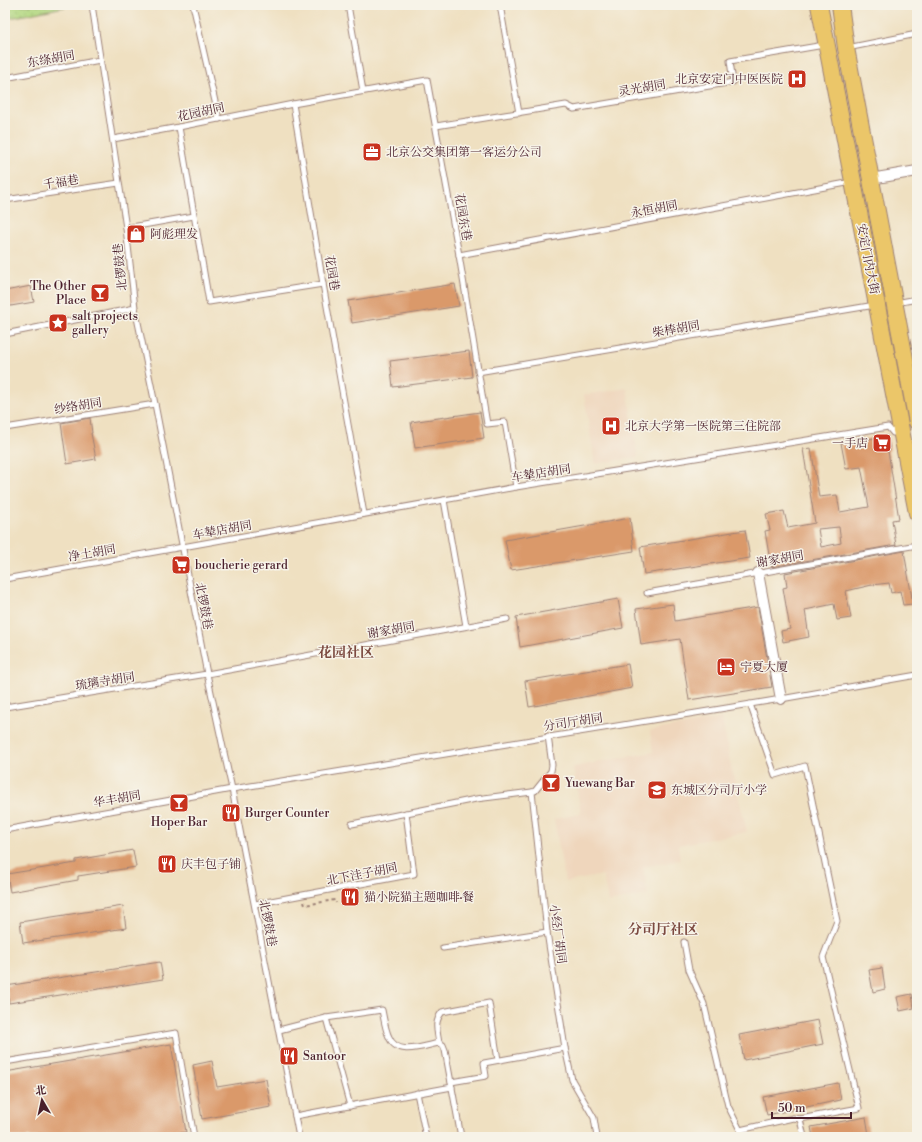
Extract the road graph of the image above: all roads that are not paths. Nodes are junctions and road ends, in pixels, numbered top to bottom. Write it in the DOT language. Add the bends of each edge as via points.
graph roads {
  1 [pos="92,5"];
  2 [pos="193,5"];
  3 [pos="348,5"];
  4 [pos="500,5"];
  5 [pos="819,5"];
  6 [pos="840,5"];
  7 [pos="917,34"];
  8 [pos="826,45"];
  9 [pos="846,48"];
  10 [pos="100,60"];
  11 [pos="5,78"];
  12 [pos="363,91"];
  13 [pos="293,104"];
  14 [pos="519,113"];
  15 [pos="219,119"];
  16 [pos="436,126"];
  17 [pos="180,127"];
  18 [pos="113,139"];
  19 [pos="917,171"];
  20 [pos="871,179"];
  21 [pos="853,182"];
  22 [pos="119,183"];
  23 [pos="5,200"];
  24 [pos="194,216"];
  25 [pos="126,228"];
  26 [pos="459,255"];
  27 [pos="323,284"];
  28 [pos="917,299"];
  29 [pos="895,304"];
  30 [pos="877,305"];
  31 [pos="135,308"];
  32 [pos="5,334"];
  33 [pos="478,372"];
  34 [pos="155,404"];
  35 [pos="917,422"];
  36 [pos="5,428"];
  37 [pos="917,429"];
  38 [pos="901,432"];
  39 [pos="516,488"];
  40 [pos="444,500"];
  41 [pos="364,514"];
  42 [pos="917,514"];
  43 [pos="917,545"];
  44 [pos="183,547"];
  45 [pos="758,574"];
  46 [pos="5,579"];
  47 [pos="647,593"];
  48 [pos="507,620"];
  49 [pos="466,626"];
  50 [pos="207,674"];
  51 [pos="917,675"];
  52 [pos="781,699"];
  53 [pos="750,704"];
  54 [pos="5,707"];
  55 [pos="548,736"];
  56 [pos="232,789"];
  57 [pos="532,792"];
  58 [pos="406,813"];
  59 [pos="352,824"];
  60 [pos="5,830"];
  61 [pos="254,904"];
  62 [pos="547,932"];
  63 [pos="684,942"];
  64 [pos="443,948"];
  65 [pos="326,1018"];
  66 [pos="279,1030"];
  67 [pos="439,1042"];
  68 [pos="565,1048"];
  69 [pos="498,1060"];
  70 [pos="5,1062"];
  71 [pos="452,1085"];
  72 [pos="417,1093"];
  73 [pos="350,1106"];
  74 [pos="295,1116"];
  75 [pos="800,1119"];
  76 [pos="194,1137"];
  77 [pos="299,1137"];
  78 [pos="426,1137"];
  79 [pos="461,1137"];
  80 [pos="597,1137"];
  81 [pos="804,1137"];
  1 -- 10 [label="lane, 北锣鼓巷"];
  2 -- 15 [label="lane"];
  3 -- 12 [label="lane"];
  4 -- 14 [label="lane"];
  5 -- 8 [label="main road, 安定门内大街"];
  6 -- 9 [label="main road, 安定门内大街"];
  7 -- 9 [label="lane"];
  8 -- 14 [label="lane, 灵光胡同" via="730,61 733,82 574,109 566,105"];
  8 -- 21 [label="main road, 安定门内大街"];
  9 -- 20 [label="main road, 安定门内大街"];
  10 -- 11 [label="lane, 东绦胡同"];
  10 -- 18 [label="lane, 北锣鼓巷"];
  12 -- 13 [label="lane"];
  12 -- 16 [label="lane, 花园东巷" via="427,80"];
  13 -- 15 [label="lane, 花园胡同"];
  13 -- 27 [label="lane, 花园巷"];
  14 -- 16 [label="lane, 灵光胡同"];
  15 -- 17 [label="lane, 花园胡同"];
  16 -- 26 [label="lane, 花园东巷"];
  17 -- 18 [label="lane, 花园胡同"];
  17 -- 24 [label="lane"];
  18 -- 22 [label="lane, 北锣鼓巷"];
  19 -- 20 [label="street"];
  20 -- 29 [label="main road, 安定门内大街"];
  21 -- 26 [label="lane, 永恒胡同"];
  21 -- 30 [label="main road, 安定门内大街"];
  22 -- 23 [label="lane, 千福巷"];
  22 -- 25 [label="lane, 北锣鼓巷"];
  24 -- 25 [label="lane"];
  24 -- 27 [label="lane" via="209,302"];
  25 -- 31 [label="lane, 北锣鼓巷"];
  26 -- 33 [label="lane, 花园东巷"];
  27 -- 41 [label="lane, 花园巷"];
  28 -- 29 [label="lane"];
  29 -- 35 [label="main road, 安定门内大街"];
  30 -- 33 [label="lane, 柴棒胡同"];
  30 -- 38 [label="main road, 安定门内大街"];
  31 -- 32 [label="lane"];
  31 -- 34 [label="lane, 北锣鼓巷"];
  33 -- 39 [label="lane, 花园东巷" via="487,424 505,422"];
  34 -- 36 [label="lane, 纱络胡同"];
  34 -- 44 [label="lane, 北锣鼓巷"];
  37 -- 38 [label="street"];
  38 -- 39 [label="lane, 车辇店胡同" via="893,433 886,427"];
  38 -- 42 [label="main road, 安定门内大街"];
  39 -- 40 [label="lane, 车辇店胡同"];
  40 -- 41 [label="lane, 车辇店胡同"];
  40 -- 49 [label="lane"];
  41 -- 44 [label="lane, 车辇店胡同"];
  43 -- 45 [label="lane, 谢家胡同"];
  44 -- 46 [label="lane, 净土胡同"];
  44 -- 50 [label="lane, 北锣鼓巷"];
  45 -- 47 [label="lane, 谢家胡同"];
  45 -- 52 [label="street"];
  48 -- 49 [label="lane, 谢家胡同"];
  49 -- 50 [label="lane, 谢家胡同"];
  50 -- 54 [label="lane, 琉璃寺胡同"];
  50 -- 56 [label="lane, 北锣鼓巷"];
  51 -- 52 [label="lane, 分司厅胡同"];
  52 -- 53 [label="lane, 分司厅胡同"];
  53 -- 55 [label="lane, 分司厅胡同"];
  53 -- 75 [label="lane" via="775,775 805,766 837,921 823,957 859,1108"];
  55 -- 56 [label="lane, 分司厅胡同"];
  55 -- 57 [label="lane" via="551,771"];
  56 -- 60 [label="lane, 华丰胡同"];
  56 -- 61 [label="lane, 北锣鼓巷"];
  57 -- 58 [label="lane" via="476,799"];
  57 -- 62 [label="lane, 小经厂胡同"];
  58 -- 59 [label="lane"];
  58 -- 61 [label="lane, 北下洼子胡同" via="414,874"];
  61 -- 66 [label="lane, 北锣鼓巷"];
  62 -- 64 [label="lane"];
  62 -- 68 [label="lane, 小经厂胡同"];
  63 -- 75 [label="lane" via="689,970 704,1004 728,1106 740,1130 793,1118"];
  65 -- 66 [label="lane"];
  65 -- 67 [label="lane" via="382,1010 388,1036 395,1046 404,1049"];
  65 -- 73 [label="lane"];
  66 -- 74 [label="lane, 北锣鼓巷"];
  67 -- 69 [label="lane" via="437,1021 442,1012 489,1003"];
  67 -- 71 [label="lane" via="445,1050"];
  68 -- 69 [label="lane"];
  68 -- 80 [label="lane, 小经厂胡同" via="572,1080 594,1118"];
  69 -- 71 [label="lane" via="484,1063 486,1076"];
  70 -- 76 [label="lane" via="176,1034"];
  71 -- 72 [label="lane"];
  71 -- 79 [label="lane"];
  72 -- 73 [label="lane"];
  72 -- 78 [label="lane"];
  73 -- 74 [label="lane"];
  74 -- 77 [label="lane, 北锣鼓巷"];
  75 -- 81 [label="lane"];
}
